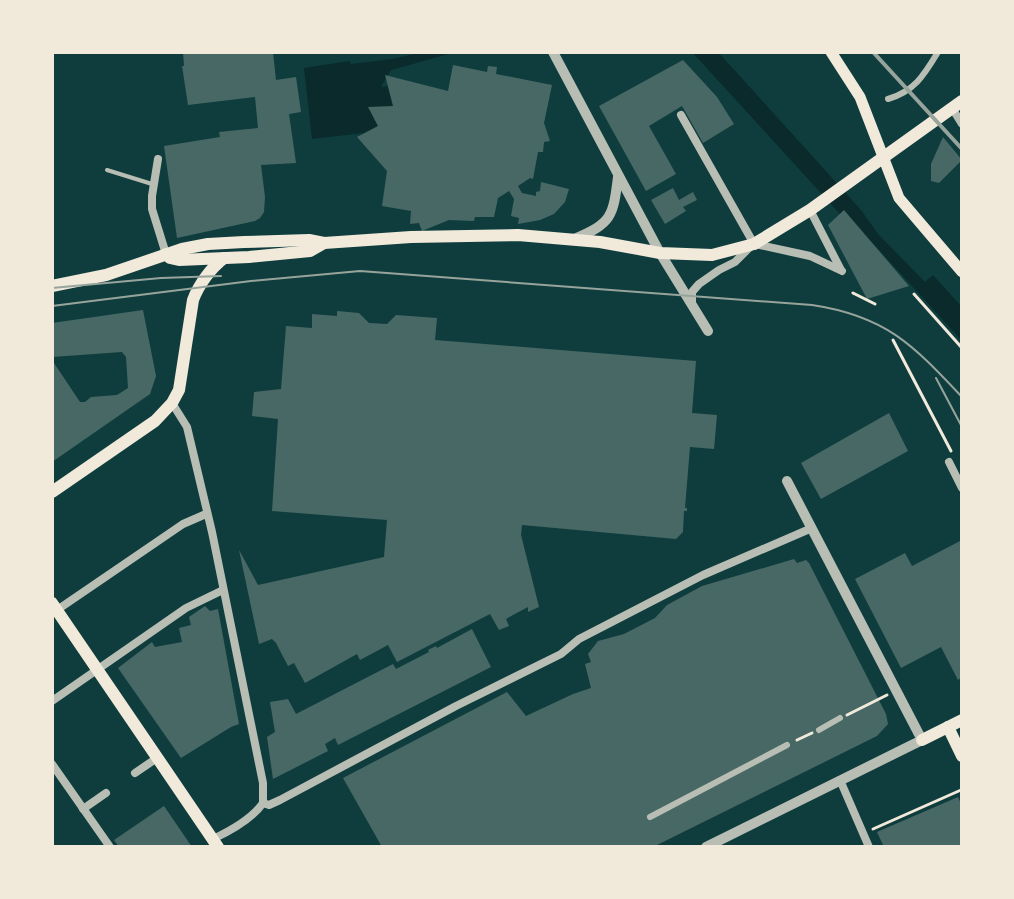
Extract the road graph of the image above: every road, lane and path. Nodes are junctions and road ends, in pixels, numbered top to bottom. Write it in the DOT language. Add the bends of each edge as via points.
graph roads {
  1 [pos="553,52"];
  2 [pos="831,52"];
  3 [pos="938,52"];
  4 [pos="888,99"];
  5 [pos="957,105"];
  6 [pos="681,115"];
  7 [pos="962,124"];
  8 [pos="158,159"];
  9 [pos="883,159"];
  10 [pos="107,170"];
  11 [pos="618,176"];
  12 [pos="154,185"];
  13 [pos="810,210"];
  14 [pos="572,240"];
  15 [pos="324,243"];
  16 [pos="754,244"];
  17 [pos="660,253"];
  18 [pos="166,254"];
  19 [pos="224,258"];
  20 [pos="962,272"];
  21 [pos="52,286"];
  22 [pos="853,293"];
  23 [pos="914,294"];
  24 [pos="692,302"];
  25 [pos="875,304"];
  26 [pos="708,331"];
  27 [pos="893,340"];
  28 [pos="962,348"];
  29 [pos="172,403"];
  30 [pos="949,462"];
  31 [pos="787,481"];
  32 [pos="962,488"];
  33 [pos="52,492"];
  34 [pos="206,514"];
  35 [pos="812,528"];
  36 [pos="223,590"];
  37 [pos="54,607"];
  38 [pos="98,670"];
  39 [pos="896,690"];
  40 [pos="52,701"];
  41 [pos="840,718"];
  42 [pos="962,720"];
  43 [pos="948,727"];
  44 [pos="819,730"];
  45 [pos="922,740"];
  46 [pos="787,745"];
  47 [pos="962,756"];
  48 [pos="157,758"];
  49 [pos="52,764"];
  50 [pos="135,773"];
  51 [pos="840,780"];
  52 [pos="961,790"];
  53 [pos="106,793"];
  54 [pos="263,803"];
  55 [pos="83,809"];
  56 [pos="650,817"];
  57 [pos="870,831"];
  58 [pos="215,843"];
  59 [pos="110,847"];
  60 [pos="706,847"];
  61 [pos="869,847"];
  1 -- 11 [label="street"];
  2 -- 9 [label="main road" via="860,97"];
  3 -- 4 [label="street" via="919,82"];
  5 -- 7 [label="street"];
  5 -- 9 [label="main road"];
  6 -- 16 [label="street"];
  8 -- 12 [label="street"];
  9 -- 13 [label="main road"];
  9 -- 20 [label="main road" via="899,198"];
  10 -- 12 [label="lane"];
  11 -- 14 [label="street" via="609,217"];
  11 -- 17 [label="street"];
  12 -- 18 [label="street" via="152,209"];
  13 -- 16 [label="main road"];
  13 -- 16 [label="street" via="842,271 810,256"];
  14 -- 15 [label="main road" via="500,235"];
  14 -- 17 [label="main road"];
  15 -- 18 [label="main road" via="208,244"];
  15 -- 19 [label="main road" via="310,251"];
  16 -- 17 [label="main road" via="712,255"];
  16 -- 24 [label="street" via="699,284"];
  17 -- 24 [label="street"];
  18 -- 19 [label="main road" via="179,260"];
  18 -- 21 [label="main road" via="106,275"];
  19 -- 29 [label="main road" via="193,300 179,390"];
  22 -- 25 [label="path"];
  23 -- 28 [label="path"];
  24 -- 26 [label="street"];
  27 -- 30 [label="path" via="952,453"];
  29 -- 33 [label="main road" via="155,421"];
  29 -- 34 [label="street" via="187,427"];
  30 -- 32 [label="street"];
  31 -- 35 [label="street"];
  34 -- 36 [label="street"];
  34 -- 37 [label="street"];
  35 -- 39 [label="street"];
  35 -- 54 [label="street" via="703,575 274,803"];
  36 -- 38 [label="street" via="186,608"];
  36 -- 54 [label="street"];
  37 -- 38 [label="main road"];
  38 -- 40 [label="street"];
  38 -- 48 [label="main road"];
  39 -- 41 [label="path"];
  39 -- 45 [label="street"];
  41 -- 44 [label="street"];
  42 -- 43 [label="main road"];
  43 -- 45 [label="main road"];
  43 -- 47 [label="main road"];
  44 -- 46 [label="path"];
  45 -- 51 [label="street"];
  46 -- 56 [label="street"];
  48 -- 50 [label="street"];
  48 -- 58 [label="main road"];
  49 -- 55 [label="street"];
  51 -- 60 [label="street"];
  51 -- 61 [label="street"];
  52 -- 57 [label="path"];
  53 -- 55 [label="street"];
  54 -- 58 [label="street"];
  55 -- 59 [label="street"];
}
